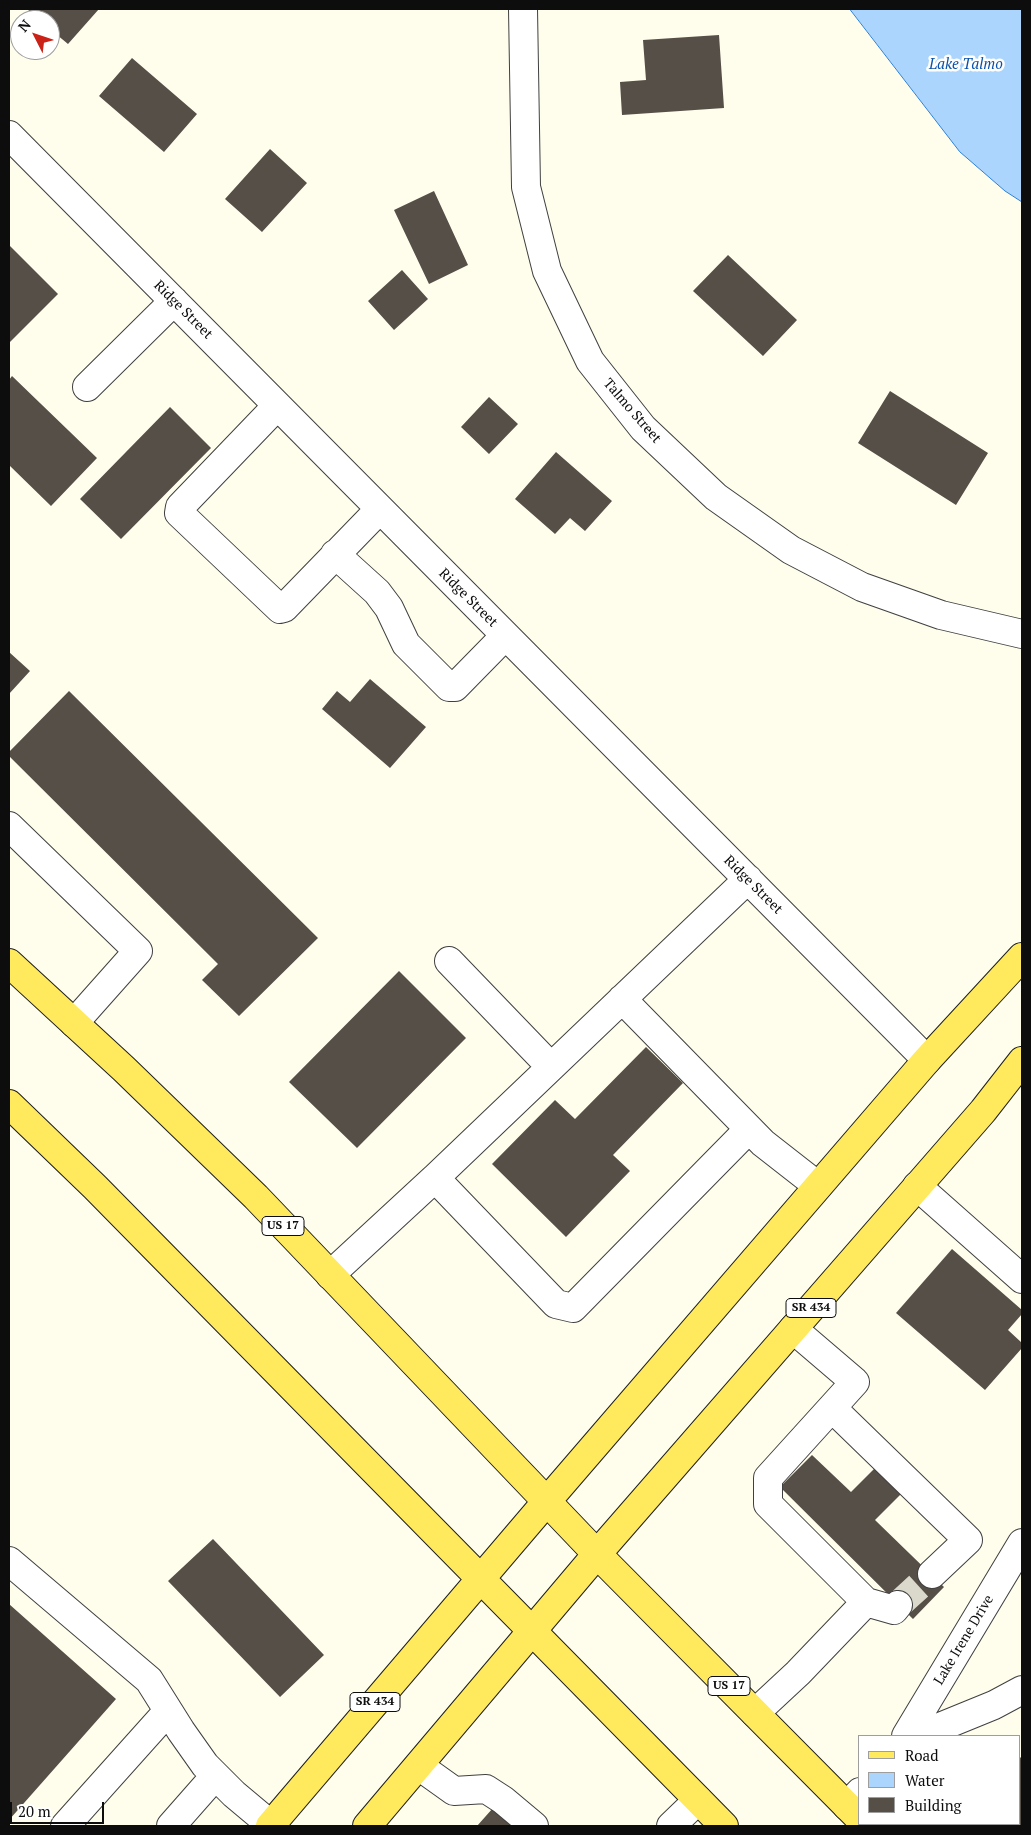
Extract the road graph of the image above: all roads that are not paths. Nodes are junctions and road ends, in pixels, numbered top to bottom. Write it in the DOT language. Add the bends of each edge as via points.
graph roads {
  1 [pos="524,9"];
  2 [pos="12,143"];
  3 [pos="174,301"];
  4 [pos="87,388"];
  5 [pos="277,406"];
  6 [pos="380,509"];
  7 [pos="335,554"];
  8 [pos="1022,634"];
  9 [pos="505,636"];
  10 [pos="9,826"];
  11 [pos="748,879"];
  12 [pos="1022,957"];
  13 [pos="449,961"];
  14 [pos="9,963"];
  15 [pos="622,999"];
  16 [pos="74,1023"];
  17 [pos="928,1060"];
  18 [pos="1022,1061"];
  19 [pos="551,1067"];
  20 [pos="9,1104"];
  21 [pos="749,1129"];
  22 [pos="435,1178"];
  23 [pos="818,1186"];
  24 [pos="917,1186"];
  25 [pos="330,1274"];
  26 [pos="1022,1279"];
  27 [pos="793,1329"];
  28 [pos="832,1408"];
  29 [pos="547,1501"];
  30 [pos="1022,1543"];
  31 [pos="597,1554"];
  32 [pos="9,1561"];
  33 [pos="932,1574"];
  34 [pos="480,1579"];
  35 [pos="866,1602"];
  36 [pos="898,1606"];
  37 [pos="532,1632"];
  38 [pos="1022,1690"];
  39 [pos="168,1711"];
  40 [pos="756,1713"];
  41 [pos="907,1735"];
  42 [pos="920,1735"];
  43 [pos="419,1766"];
  44 [pos="215,1776"];
  45 [pos="698,1800"];
  46 [pos="858,1812"];
  47 [pos="65,1826"];
  48 [pos="171,1826"];
  49 [pos="270,1826"];
  50 [pos="367,1826"];
  51 [pos="534,1826"];
  52 [pos="671,1826"];
  53 [pos="724,1826"];
  1 -- 8 [label="street, Talmo Street" via="526,187 547,271 590,361 643,428 716,497 792,550 870,590 941,616"];
  2 -- 3 [label="street, Ridge Street"];
  3 -- 4 [label="street"];
  3 -- 5 [label="street, Ridge Street"];
  5 -- 6 [label="street, Ridge Street"];
  5 -- 7 [label="street" via="180,507 179,513 280,610"];
  6 -- 7 [label="street"];
  6 -- 9 [label="street, Ridge Street"];
  7 -- 9 [label="street" via="378,592 406,644 449,687 455,687"];
  9 -- 11 [label="street, Ridge Street"];
  10 -- 16 [label="street" via="138,951"];
  11 -- 15 [label="street"];
  11 -- 17 [label="street, Ridge Street"];
  12 -- 17 [label="main road, SR 434"];
  13 -- 19 [label="street"];
  14 -- 16 [label="main road, US 17"];
  15 -- 19 [label="street"];
  15 -- 21 [label="street"];
  16 -- 25 [label="main road, US 17" via="256,1197"];
  17 -- 23 [label="main road, SR 434"];
  18 -- 24 [label="main road, SR 434"];
  19 -- 22 [label="street"];
  20 -- 34 [label="main road" via="95,1187"];
  21 -- 22 [label="street" via="573,1308 556,1304"];
  21 -- 23 [label="street" via="762,1143"];
  22 -- 25 [label="street"];
  23 -- 29 [label="main road, SR 434"];
  24 -- 26 [label="street"];
  24 -- 27 [label="main road, SR 434"];
  25 -- 29 [label="main road, US 17"];
  27 -- 28 [label="street" via="855,1382"];
  27 -- 31 [label="main road, SR 434"];
  28 -- 33 [label="street" via="968,1540"];
  28 -- 35 [label="street" via="768,1478 768,1504"];
  29 -- 31 [label="main road, US 17"];
  29 -- 34 [label="main road, SR 434"];
  30 -- 41 [label="street, Lake Irene Drive"];
  31 -- 37 [label="main road, SR 434"];
  31 -- 40 [label="main road, US 17"];
  32 -- 39 [label="street" via="150,1680"];
  34 -- 37 [label="main road"];
  34 -- 49 [label="main road, SR 434"];
  35 -- 36 [label="street" via="894,1610"];
  35 -- 40 [label="street"];
  37 -- 43 [label="main road, SR 434"];
  37 -- 45 [label="main road"];
  38 -- 42 [label="street"];
  39 -- 44 [label="street"];
  39 -- 47 [label="street"];
  40 -- 46 [label="main road, US 17"];
  43 -- 50 [label="main road, SR 434"];
  43 -- 51 [label="street" via="454,1791 486,1789"];
  44 -- 48 [label="street"];
  44 -- 49 [label="street"];
  45 -- 52 [label="street"];
  45 -- 53 [label="main road"];
}
